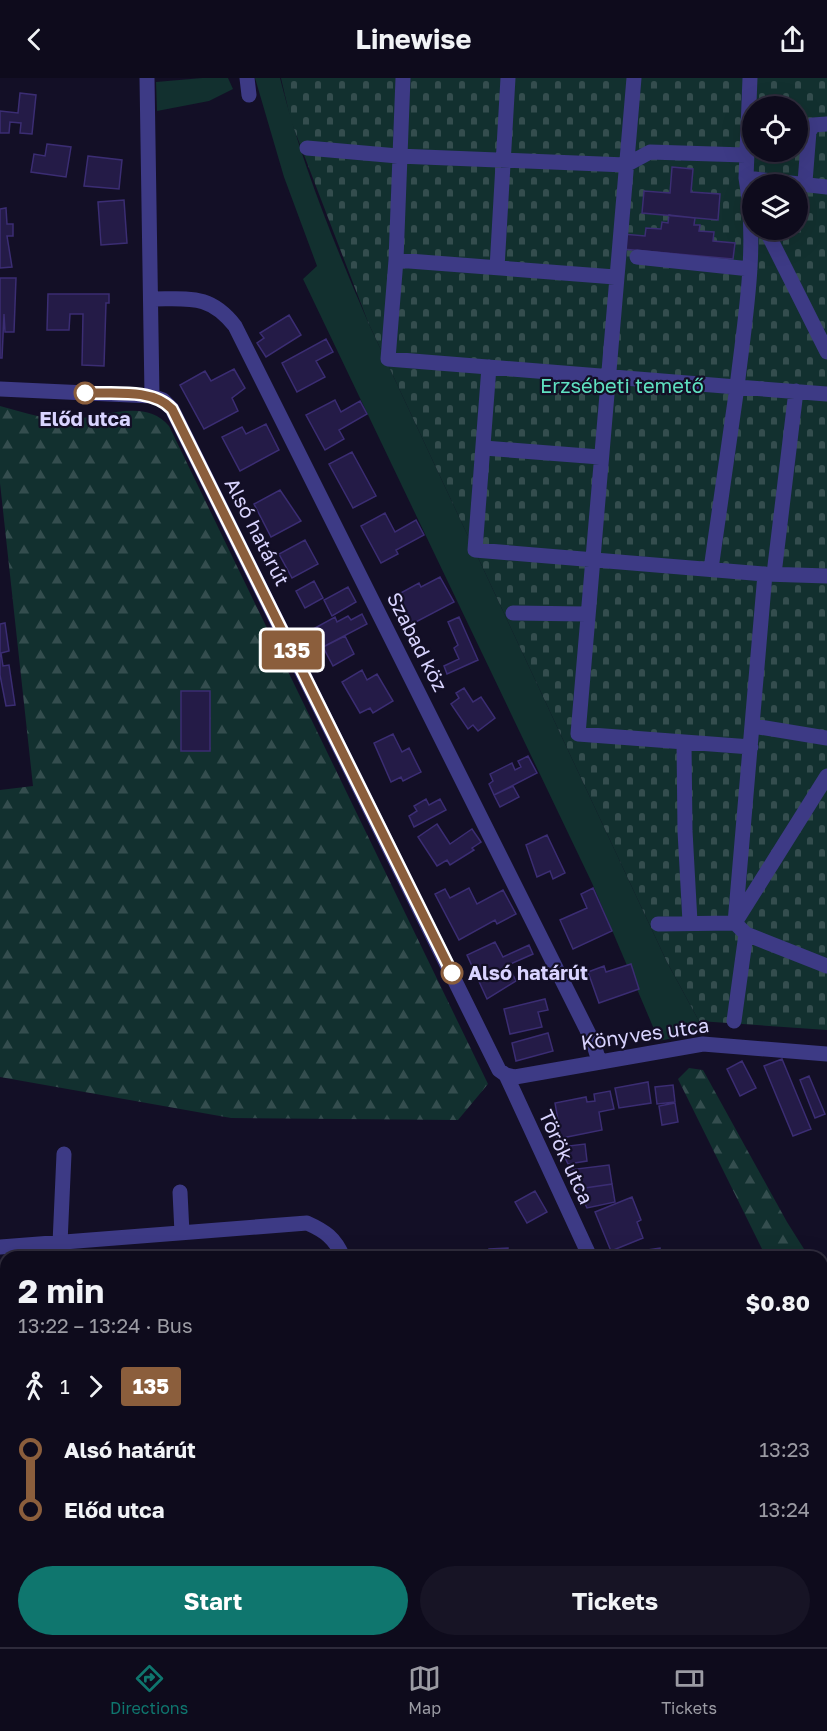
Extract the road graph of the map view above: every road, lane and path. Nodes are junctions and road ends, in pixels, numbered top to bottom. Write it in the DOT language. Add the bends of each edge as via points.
graph roads {
  1 [pos="147,78"];
  2 [pos="247,78"];
  3 [pos="403,78"];
  4 [pos="508,78"];
  5 [pos="634,78"];
  6 [pos="750,78"];
  7 [pos="249,95"];
  8 [pos="749,96"];
  9 [pos="827,124"];
  10 [pos="307,148"];
  11 [pos="742,155"];
  12 [pos="398,156"];
  13 [pos="503,160"];
  14 [pos="626,165"];
  15 [pos="806,174"];
  16 [pos="808,183"];
  17 [pos="827,187"];
  18 [pos="751,240"];
  19 [pos="771,240"];
  20 [pos="637,256"];
  21 [pos="396,260"];
  22 [pos="497,268"];
  23 [pos="750,268"];
  24 [pos="615,278"];
  25 [pos="152,299"];
  26 [pos="827,352"];
  27 [pos="489,367"];
  28 [pos="607,376"];
  29 [pos="737,387"];
  30 [pos="0,389"];
  31 [pos="796,391"];
  32 [pos="827,394"];
  33 [pos="152,396"];
  34 [pos="484,448"];
  35 [pos="600,457"];
  36 [pos="592,560"];
  37 [pos="711,569"];
  38 [pos="770,574"];
  39 [pos="827,576"];
  40 [pos="513,613"];
  41 [pos="587,614"];
  42 [pos="753,726"];
  43 [pos="827,738"];
  44 [pos="684,742"];
  45 [pos="751,747"];
  46 [pos="827,776"];
  47 [pos="690,922"];
  48 [pos="658,924"];
  49 [pos="741,928"];
  50 [pos="827,966"];
  51 [pos="734,1021"];
  52 [pos="827,1054"];
  53 [pos="599,1061"];
  54 [pos="506,1075"];
  55 [pos="64,1154"];
  56 [pos="180,1192"];
  57 [pos="182,1233"];
  58 [pos="60,1243"];
  59 [pos="0,1247"];
  60 [pos="341,1251"];
  61 [pos="587,1251"];
  1 -- 25 [label="street"];
  2 -- 7 [label="street"];
  3 -- 12 [label="street"];
  4 -- 13 [label="street"];
  5 -- 14 [label="street"];
  6 -- 8 [label="street"];
  9 -- 15 [label="street" via="813,125 809,132"];
  10 -- 12 [label="street"];
  11 -- 14 [label="street" via="650,152"];
  12 -- 13 [label="street"];
  12 -- 21 [label="street"];
  13 -- 14 [label="street"];
  13 -- 22 [label="street"];
  14 -- 24 [label="street"];
  16 -- 17 [label="street"];
  18 -- 23 [label="street"];
  19 -- 26 [label="street"];
  20 -- 23 [label="street"];
  21 -- 22 [label="street"];
  21 -- 27 [label="street" via="388,359"];
  22 -- 24 [label="street"];
  23 -- 29 [label="street"];
  24 -- 28 [label="street"];
  25 -- 33 [label="street"];
  25 -- 53 [label="street, Szabad köz" via="209,302 235,326 593,1041"];
  27 -- 28 [label="street"];
  27 -- 34 [label="street"];
  28 -- 29 [label="street"];
  28 -- 35 [label="street"];
  29 -- 31 [label="street"];
  29 -- 37 [label="street"];
  30 -- 33 [label="street"];
  31 -- 32 [label="street"];
  31 -- 38 [label="street"];
  33 -- 54 [label="street, Alsó határút" via="164,400 172,409 500,1070"];
  34 -- 35 [label="street"];
  34 -- 36 [label="street" via="475,550"];
  35 -- 36 [label="street"];
  36 -- 37 [label="street"];
  36 -- 41 [label="street"];
  37 -- 38 [label="street"];
  38 -- 39 [label="street"];
  38 -- 42 [label="street"];
  40 -- 41 [label="street"];
  41 -- 44 [label="street" via="578,734"];
  42 -- 43 [label="street"];
  42 -- 45 [label="street"];
  44 -- 45 [label="street"];
  44 -- 47 [label="street"];
  45 -- 49 [label="street"];
  46 -- 49 [label="street"];
  47 -- 48 [label="street"];
  47 -- 49 [label="street"];
  49 -- 50 [label="street"];
  49 -- 51 [label="street"];
  52 -- 53 [label="street, Könyves utca" via="703,1044"];
  53 -- 54 [label="street, Könyves utca" via="515,1077"];
  54 -- 61 [label="street, Török utca"];
  55 -- 58 [label="street"];
  56 -- 57 [label="street"];
  57 -- 58 [label="street"];
  57 -- 60 [label="street" via="307,1223 328,1232"];
  58 -- 59 [label="street"];
}
